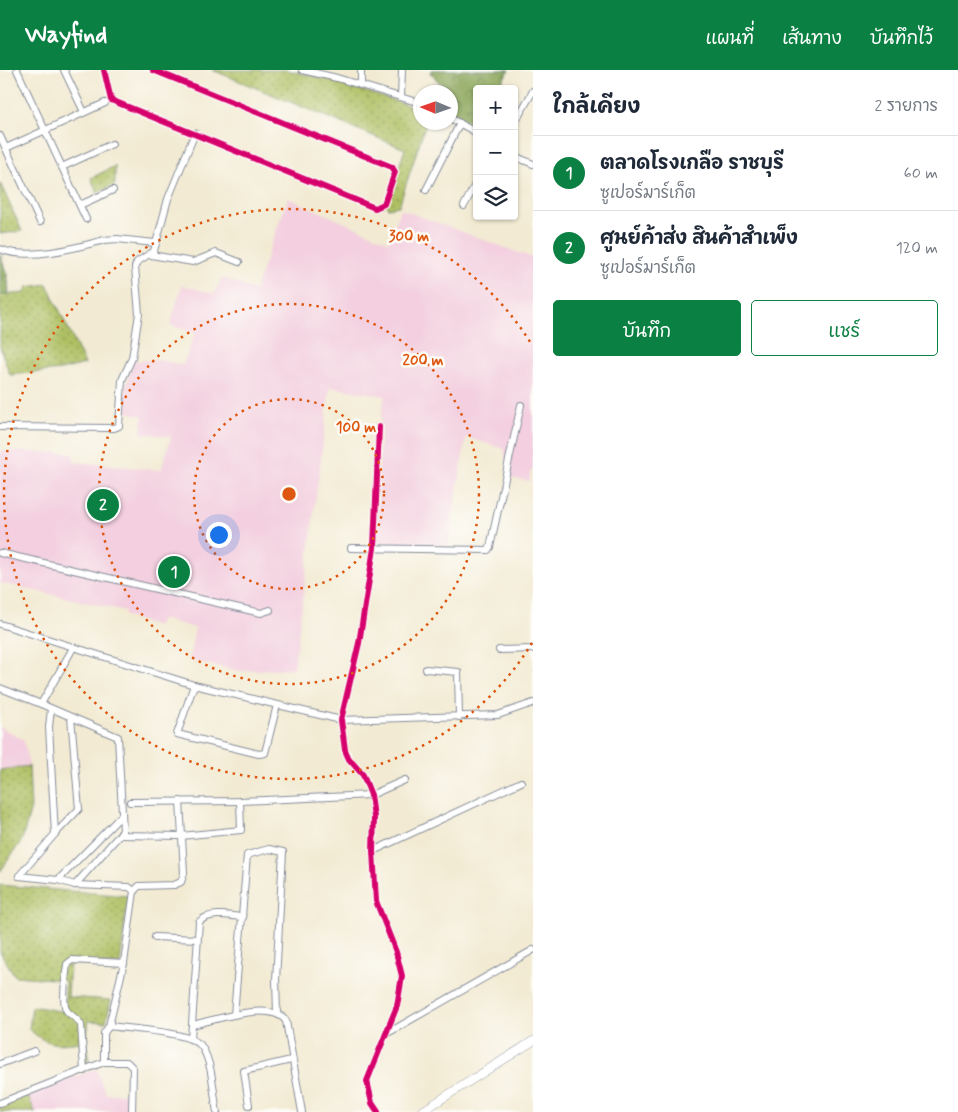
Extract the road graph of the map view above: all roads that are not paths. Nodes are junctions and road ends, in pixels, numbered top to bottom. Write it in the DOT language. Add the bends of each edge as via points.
graph roads {
  1 [pos="17,70"];
  2 [pos="64,70"];
  3 [pos="104,70"];
  4 [pos="153,70"];
  5 [pos="302,70"];
  6 [pos="361,70"];
  7 [pos="402,70"];
  8 [pos="320,72"];
  9 [pos="360,85"];
  10 [pos="533,91"];
  11 [pos="401,97"];
  12 [pos="413,101"];
  13 [pos="105,103"];
  14 [pos="84,112"];
  15 [pos="518,117"];
  16 [pos="460,123"];
  17 [pos="45,130"];
  18 [pos="473,131"];
  19 [pos="195,133"];
  20 [pos="0,136"];
  21 [pos="112,144"];
  22 [pos="6,148"];
  23 [pos="518,159"];
  24 [pos="533,164"];
  25 [pos="62,167"];
  26 [pos="473,189"];
  27 [pos="113,190"];
  28 [pos="426,190"];
  29 [pos="80,205"];
  30 [pos="464,206"];
  31 [pos="86,219"];
  32 [pos="40,222"];
  33 [pos="156,243"];
  34 [pos="0,249"];
  35 [pos="151,255"];
  36 [pos="239,262"];
  37 [pos="521,405"];
  38 [pos="379,427"];
  39 [pos="0,428"];
  40 [pos="351,548"];
  41 [pos="374,548"];
  42 [pos="0,553"];
  43 [pos="270,610"];
  44 [pos="0,624"];
  45 [pos="73,648"];
  46 [pos="533,649"];
  47 [pos="499,650"];
  48 [pos="426,670"];
  49 [pos="194,685"];
  50 [pos="0,688"];
  51 [pos="533,703"];
  52 [pos="41,704"];
  53 [pos="277,705"];
  54 [pos="51,709"];
  55 [pos="71,717"];
  56 [pos="459,717"];
  57 [pos="340,720"];
  58 [pos="405,780"];
  59 [pos="521,782"];
  60 [pos="371,795"];
  61 [pos="180,801"];
  62 [pos="240,801"];
  63 [pos="130,802"];
  64 [pos="122,815"];
  65 [pos="55,834"];
  66 [pos="120,835"];
  67 [pos="180,836"];
  68 [pos="372,851"];
  69 [pos="58,880"];
  70 [pos="75,885"];
  71 [pos="134,891"];
  72 [pos="243,917"];
  73 [pos="155,937"];
  74 [pos="197,939"];
  75 [pos="533,950"];
  76 [pos="124,963"];
  77 [pos="277,1013"];
  78 [pos="234,1015"];
  79 [pos="193,1025"];
  80 [pos="108,1026"];
  81 [pos="386,1034"];
  82 [pos="191,1039"];
  83 [pos="533,1041"];
  84 [pos="34,1051"];
  85 [pos="291,1060"];
  86 [pos="104,1062"];
  87 [pos="0,1064"];
  88 [pos="84,1071"];
  89 [pos="0,1103"];
  90 [pos="250,1106"];
  91 [pos="132,1112"];
  92 [pos="217,1112"];
  93 [pos="302,1112"];
  94 [pos="378,1112"];
  95 [pos="421,1112"];
  1 -- 17 [label="street"];
  2 -- 14 [label="street"];
  3 -- 19 [label="street" via="111,100"];
  4 -- 19 [label="street" via="392,167 394,180 384,204 374,208"];
  5 -- 8 [label="street"];
  6 -- 9 [label="street"];
  7 -- 11 [label="street"];
  8 -- 9 [label="street"];
  9 -- 11 [label="street"];
  10 -- 15 [label="street"];
  11 -- 12 [label="street"];
  13 -- 14 [label="street"];
  14 -- 17 [label="street"];
  16 -- 18 [label="street"];
  16 -- 28 [label="street"];
  17 -- 22 [label="street"];
  17 -- 25 [label="street"];
  19 -- 33 [label="street" via="168,200"];
  20 -- 22 [label="street"];
  21 -- 25 [label="street"];
  22 -- 32 [label="street"];
  23 -- 24 [label="street"];
  25 -- 29 [label="street"];
  26 -- 30 [label="street"];
  27 -- 29 [label="street"];
  29 -- 31 [label="street"];
  33 -- 34 [label="street" via="104,240 25,254 10,254"];
  33 -- 35 [label="street"];
  35 -- 36 [label="street" via="193,262 216,253"];
  35 -- 39 [label="street" via="137,262 135,267 139,314 132,358 122,380 119,426"];
  37 -- 41 [label="street" via="488,550"];
  38 -- 41 [label="street"];
  40 -- 41 [label="street"];
  41 -- 57 [label="street" via="359,643"];
  42 -- 43 [label="street" via="261,613"];
  44 -- 45 [label="street"];
  45 -- 49 [label="street"];
  45 -- 52 [label="street"];
  46 -- 47 [label="street"];
  48 -- 56 [label="street" via="458,672"];
  49 -- 53 [label="street"];
  49 -- 53 [label="street" via="177,734 265,753"];
  50 -- 52 [label="street"];
  51 -- 56 [label="street" via="498,715"];
  52 -- 54 [label="street"];
  53 -- 57 [label="street"];
  54 -- 55 [label="street"];
  54 -- 65 [label="street" via="49,727"];
  55 -- 64 [label="street" via="118,736"];
  55 -- 65 [label="street" via="79,809"];
  56 -- 57 [label="street"];
  57 -- 60 [label="street" via="345,750 363,775"];
  58 -- 60 [label="street"];
  59 -- 68 [label="street"];
  60 -- 62 [label="street"];
  60 -- 68 [label="street" via="374,817"];
  61 -- 62 [label="street"];
  61 -- 63 [label="street"];
  61 -- 67 [label="street"];
  62 -- 67 [label="street" via="241,830"];
  64 -- 66 [label="street" via="123,832"];
  64 -- 69 [label="street"];
  65 -- 69 [label="street" via="19,876"];
  66 -- 67 [label="street"];
  66 -- 70 [label="street"];
  67 -- 71 [label="street" via="184,873 180,882 139,886"];
  68 -- 81 [label="street" via="376,901 402,976 397,1006"];
  69 -- 70 [label="street"];
  70 -- 71 [label="street" via="129,887"];
  71 -- 76 [label="street"];
  72 -- 74 [label="street" via="216,915 203,918 199,922"];
  72 -- 77 [label="street" via="247,855 269,848 283,852"];
  72 -- 78 [label="street"];
  73 -- 74 [label="street"];
  74 -- 79 [label="street"];
  75 -- 81 [label="street"];
  76 -- 80 [label="street"];
  76 -- 88 [label="street" via="72,960 67,964 64,1005 81,1025"];
  77 -- 78 [label="street"];
  77 -- 85 [label="street" via="286,1021"];
  78 -- 79 [label="street"];
  79 -- 82 [label="street"];
  80 -- 82 [label="street"];
  80 -- 86 [label="street" via="104,1033"];
  81 -- 94 [label="street" via="367,1081 372,1103"];
  82 -- 92 [label="street" via="202,1046"];
  83 -- 95 [label="street"];
  84 -- 87 [label="street"];
  85 -- 90 [label="street" via="244,1071"];
  85 -- 93 [label="street"];
  86 -- 88 [label="street"];
  86 -- 91 [label="street" via="127,1062 133,1068"];
  88 -- 89 [label="street"];
}
